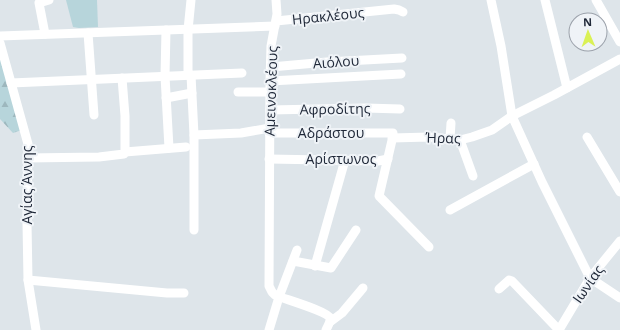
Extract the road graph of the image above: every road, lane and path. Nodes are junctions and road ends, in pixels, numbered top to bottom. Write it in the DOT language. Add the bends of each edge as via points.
graph roads {
  1 [pos="48,0"];
  2 [pos="191,0"];
  3 [pos="276,0"];
  4 [pos="491,0"];
  5 [pos="545,0"];
  6 [pos="596,0"];
  7 [pos="403,12"];
  8 [pos="275,23"];
  9 [pos="166,30"];
  10 [pos="188,30"];
  11 [pos="88,33"];
  12 [pos="45,34"];
  13 [pos="0,36"];
  14 [pos="0,42"];
  15 [pos="620,42"];
  16 [pos="402,58"];
  17 [pos="620,59"];
  18 [pos="271,67"];
  19 [pos="242,73"];
  20 [pos="401,74"];
  21 [pos="190,75"];
  22 [pos="165,76"];
  23 [pos="122,78"];
  24 [pos="91,79"];
  25 [pos="270,81"];
  26 [pos="11,83"];
  27 [pos="567,88"];
  28 [pos="238,92"];
  29 [pos="270,92"];
  30 [pos="192,93"];
  31 [pos="166,98"];
  32 [pos="400,109"];
  33 [pos="270,110"];
  34 [pos="94,115"];
  35 [pos="512,116"];
  36 [pos="451,123"];
  37 [pos="270,131"];
  38 [pos="194,135"];
  39 [pos="392,135"];
  40 [pos="587,137"];
  41 [pos="450,139"];
  42 [pos="460,140"];
  43 [pos="186,147"];
  44 [pos="169,148"];
  45 [pos="125,152"];
  46 [pos="27,158"];
  47 [pos="269,159"];
  48 [pos="388,159"];
  49 [pos="345,160"];
  50 [pos="534,164"];
  51 [pos="473,176"];
  52 [pos="620,192"];
  53 [pos="450,210"];
  54 [pos="194,230"];
  55 [pos="356,230"];
  56 [pos="619,244"];
  57 [pos="429,247"];
  58 [pos="297,250"];
  59 [pos="293,262"];
  60 [pos="315,266"];
  61 [pos="590,278"];
  62 [pos="28,280"];
  63 [pos="362,288"];
  64 [pos="499,289"];
  65 [pos="184,293"];
  66 [pos="279,297"];
  67 [pos="620,298"];
  68 [pos="328,326"];
  69 [pos="36,330"];
  70 [pos="269,330"];
  71 [pos="559,330"];
  1 -- 12 [label="street" via="39,3"];
  2 -- 10 [label="street"];
  3 -- 8 [label="street, Αμεινοκλέους"];
  4 -- 35 [label="street"];
  5 -- 27 [label="street"];
  6 -- 15 [label="street"];
  7 -- 8 [label="street, Ηρακλέους" via="394,9"];
  8 -- 10 [label="street, Ηρακλέους"];
  8 -- 18 [label="street, Αμεινοκλέους"];
  9 -- 10 [label="street, Ηρακλέους"];
  9 -- 11 [label="street, Ηρακλέους"];
  9 -- 22 [label="street"];
  10 -- 21 [label="street"];
  11 -- 12 [label="street, Ηρακλέους"];
  11 -- 24 [label="street"];
  12 -- 13 [label="street, Ηρακλέους"];
  14 -- 26 [label="street, Αγίας Άννης"];
  16 -- 18 [label="street, Αιόλου"];
  17 -- 27 [label="street, Ήρας"];
  18 -- 25 [label="street, Αμεινοκλέους"];
  19 -- 21 [label="street"];
  20 -- 25 [label="street"];
  21 -- 22 [label="street"];
  21 -- 30 [label="street"];
  22 -- 23 [label="street"];
  22 -- 31 [label="street"];
  23 -- 24 [label="street"];
  23 -- 45 [label="street"];
  24 -- 26 [label="street"];
  24 -- 34 [label="street"];
  25 -- 29 [label="street, Αμεινοκλέους"];
  26 -- 46 [label="street, Αγίας Άννης" via="28,144"];
  27 -- 35 [label="street, Ήρας"];
  28 -- 29 [label="street"];
  29 -- 33 [label="street, Αμεινοκλέους"];
  30 -- 31 [label="street"];
  30 -- 38 [label="street"];
  31 -- 44 [label="street"];
  32 -- 33 [label="street, Αφροδίτης"];
  33 -- 37 [label="street, Αμεινοκλέους"];
  35 -- 42 [label="street, Ήρας" via="492,130"];
  35 -- 50 [label="street"];
  36 -- 41 [label="street"];
  37 -- 38 [label="street, Αδράστου"];
  37 -- 39 [label="street, Αδράστου"];
  37 -- 47 [label="street, Αμεινοκλέους"];
  38 -- 54 [label="street"];
  39 -- 41 [label="street, Ήρας"];
  39 -- 48 [label="street"];
  40 -- 52 [label="street"];
  41 -- 42 [label="street, Ήρας"];
  42 -- 51 [label="street"];
  43 -- 44 [label="street"];
  44 -- 45 [label="street"];
  45 -- 46 [label="street" via="118,156"];
  46 -- 62 [label="street, Αγίας Άννης"];
  47 -- 49 [label="street, Αρίστωνος"];
  47 -- 66 [label="street, Αμεινοκλέους" via="269,286"];
  48 -- 49 [label="street, Αρίστωνος"];
  48 -- 57 [label="street" via="379,196"];
  49 -- 60 [label="street"];
  50 -- 53 [label="street"];
  50 -- 61 [label="street"];
  55 -- 60 [label="street" via="331,268"];
  56 -- 61 [label="street, Ιωνίας"];
  58 -- 59 [label="street"];
  59 -- 60 [label="street"];
  59 -- 66 [label="street"];
  61 -- 67 [label="street"];
  61 -- 71 [label="street, Ιωνίας"];
  62 -- 65 [label="street"];
  62 -- 69 [label="street, Αγίας Άννης"];
  63 -- 68 [label="street"];
  64 -- 71 [label="street" via="509,280 512,281"];
  66 -- 68 [label="street" via="327,315 330,318"];
  66 -- 70 [label="street"];
}
